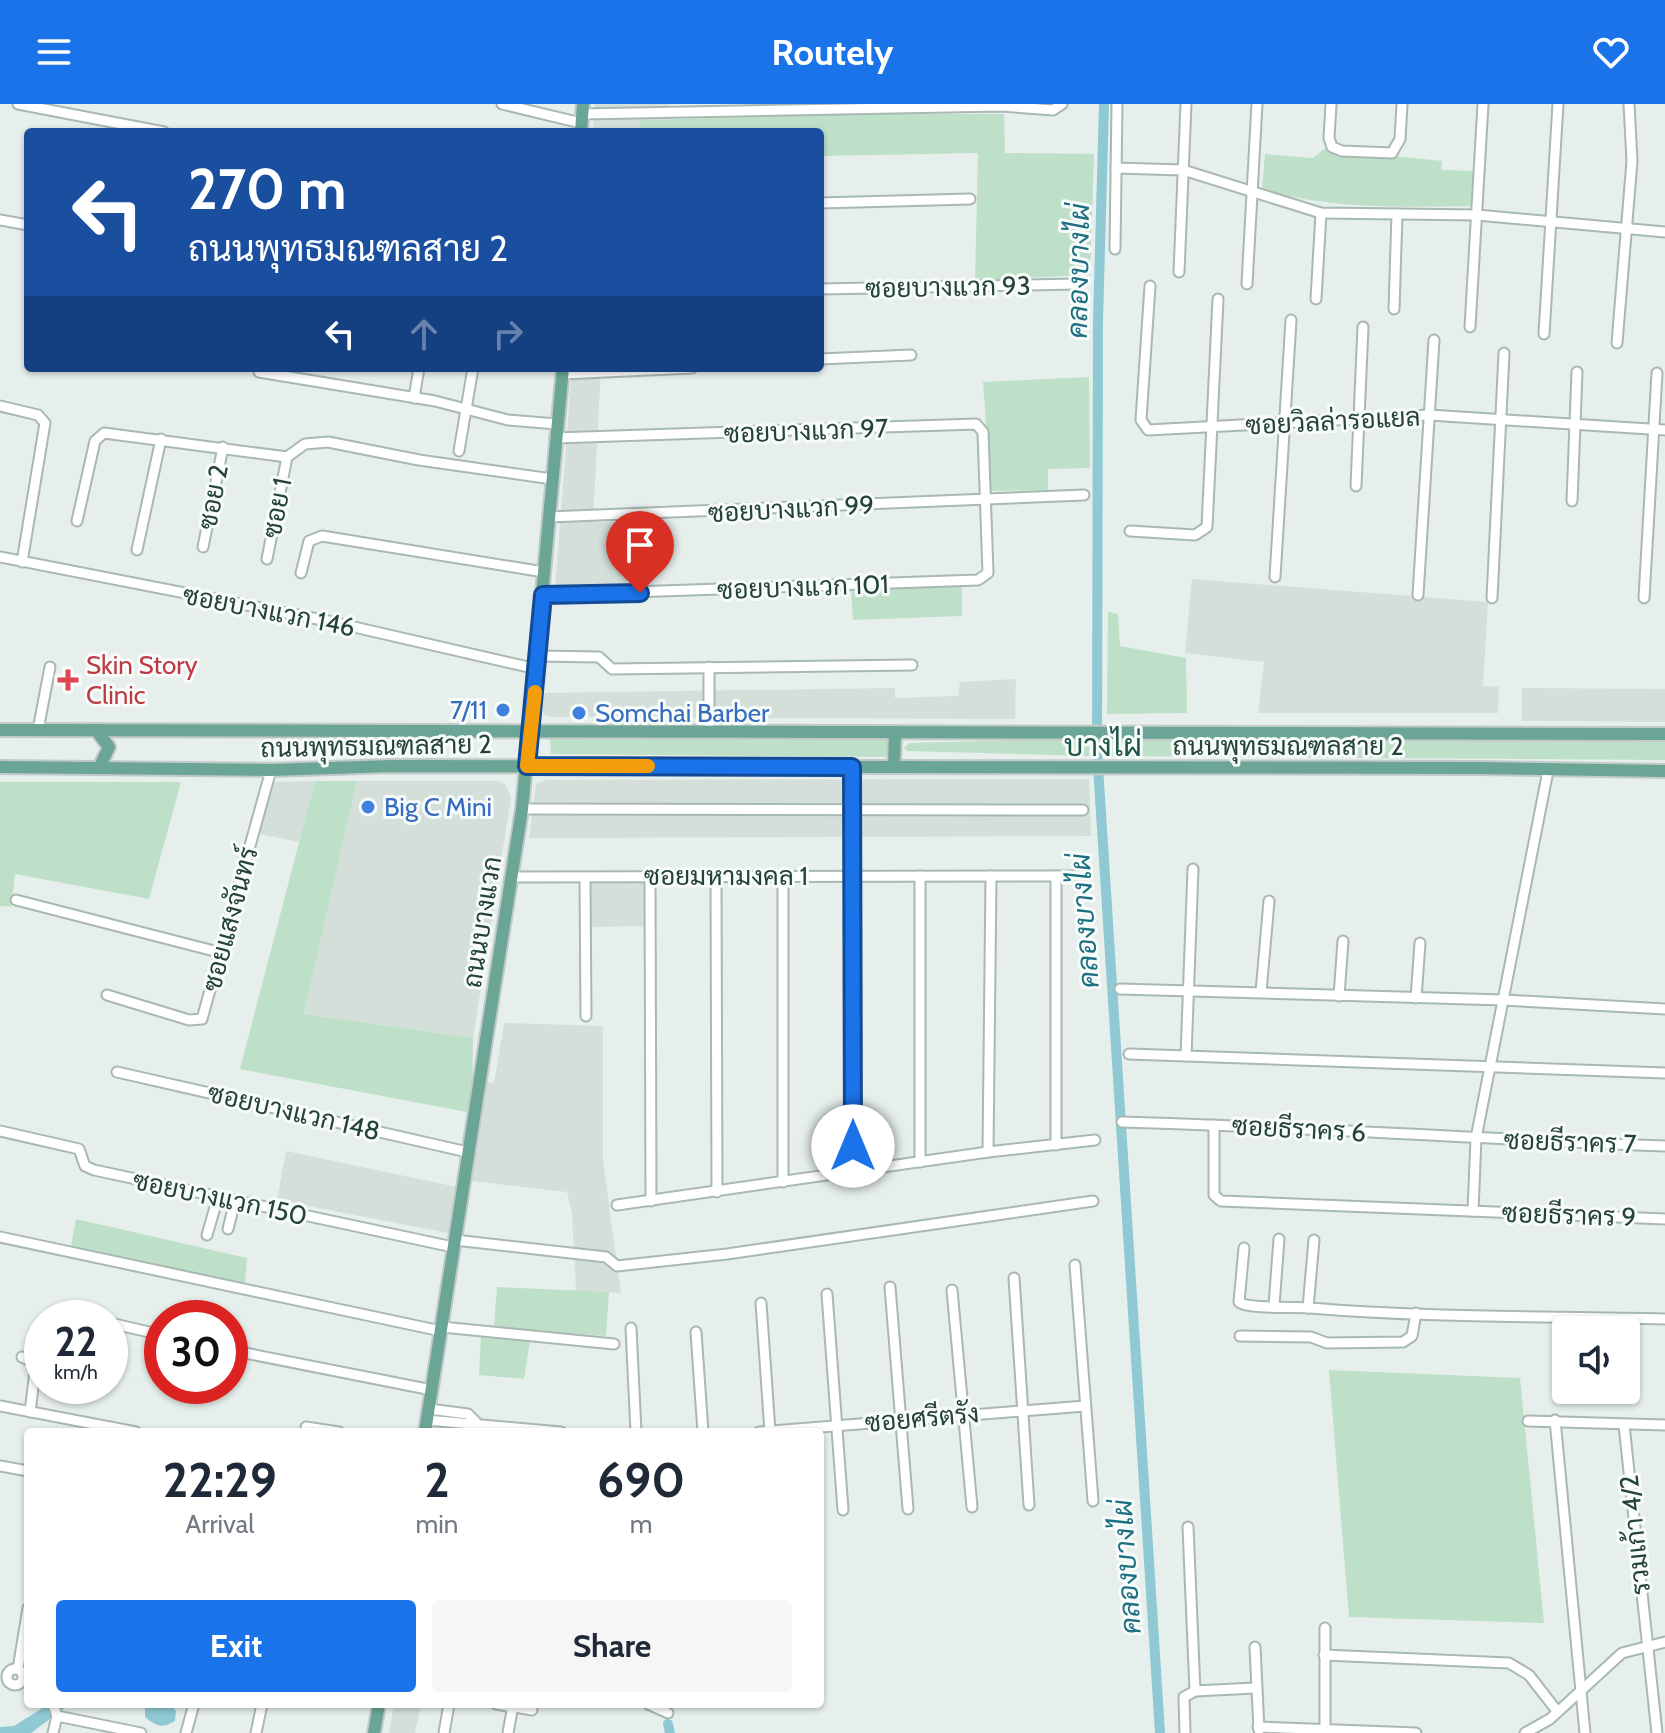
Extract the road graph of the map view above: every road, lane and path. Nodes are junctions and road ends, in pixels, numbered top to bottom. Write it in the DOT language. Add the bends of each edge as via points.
graph roads {
  1 [pos="18,104"];
  2 [pos="502,104"];
  3 [pos="1062,104"];
  4 [pos="1117,104"];
  5 [pos="1186,104"];
  6 [pos="1257,104"];
  7 [pos="1331,104"];
  8 [pos="1402,104"];
  9 [pos="1483,104"];
  10 [pos="1558,104"];
  11 [pos="1629,104"];
  12 [pos="582,118"];
  13 [pos="143,128"];
  14 [pos="1116,168"];
  15 [pos="1183,170"];
  16 [pos="1252,192"];
  17 [pos="970,199"];
  18 [pos="824,203"];
  19 [pos="1321,213"];
  20 [pos="1397,214"];
  21 [pos="1477,215"];
  22 [pos="0,220"];
  23 [pos="1552,220"];
  24 [pos="24,224"];
  25 [pos="1626,227"];
  26 [pos="1665,232"];
  27 [pos="1115,249"];
  28 [pos="1179,272"];
  29 [pos="1076,284"];
  30 [pos="1247,284"];
  31 [pos="1150,286"];
  32 [pos="824,289"];
  33 [pos="1218,299"];
  34 [pos="1316,299"];
  35 [pos="1394,309"];
  36 [pos="1291,320"];
  37 [pos="1363,327"];
  38 [pos="1470,327"];
  39 [pos="1544,334"];
  40 [pos="1434,340"];
  41 [pos="1617,343"];
  42 [pos="1504,353"];
  43 [pos="911,355"];
  44 [pos="824,359"];
  45 [pos="259,372"];
  46 [pos="311,372"];
  47 [pos="418,372"];
  48 [pos="472,372"];
  49 [pos="562,372"];
  50 [pos="1577,372"];
  51 [pos="1657,373"];
  52 [pos="310,381"];
  53 [pos="414,398"];
  54 [pos="0,406"];
  55 [pos="466,408"];
  56 [pos="1429,415"];
  57 [pos="1357,418"];
  58 [pos="1501,420"];
  59 [pos="1285,422"];
  60 [pos="557,424"];
  61 [pos="1574,425"];
  62 [pos="1212,428"];
  63 [pos="1653,429"];
  64 [pos="1665,430"];
  65 [pos="555,438"];
  66 [pos="161,439"];
  67 [pos="223,447"];
  68 [pos="459,451"];
  69 [pos="287,457"];
  70 [pos="552,479"];
  71 [pos="1356,486"];
  72 [pos="1084,495"];
  73 [pos="984,501"];
  74 [pos="1572,501"];
  75 [pos="549,517"];
  76 [pos="77,521"];
  77 [pos="1130,531"];
  78 [pos="203,547"];
  79 [pos="137,550"];
  80 [pos="0,557"];
  81 [pos="267,559"];
  82 [pos="22,562"];
  83 [pos="544,572"];
  84 [pos="301,573"];
  85 [pos="1275,577"];
  86 [pos="543,595"];
  87 [pos="1418,595"];
  88 [pos="1492,598"];
  89 [pos="1644,598"];
  90 [pos="538,662"];
  91 [pos="912,665"];
  92 [pos="50,667"];
  93 [pos="709,667"];
  94 [pos="0,730"];
  95 [pos="38,730"];
  96 [pos="96,730"];
  97 [pos="531,732"];
  98 [pos="709,732"];
  99 [pos="895,733"];
  100 [pos="1665,734"];
  101 [pos="100,766"];
  102 [pos="527,766"];
  103 [pos="0,767"];
  104 [pos="852,767"];
  105 [pos="894,767"];
  106 [pos="271,770"];
  107 [pos="1548,771"];
  108 [pos="1665,771"];
  109 [pos="522,809"];
  110 [pos="851,810"];
  111 [pos="1083,810"];
  112 [pos="1193,869"];
  113 [pos="851,875"];
  114 [pos="650,876"];
  115 [pos="716,876"];
  116 [pos="783,876"];
  117 [pos="920,876"];
  118 [pos="991,876"];
  119 [pos="1056,876"];
  120 [pos="1083,876"];
  121 [pos="512,877"];
  122 [pos="585,878"];
  123 [pos="16,900"];
  124 [pos="1269,901"];
  125 [pos="1343,941"];
  126 [pos="1420,943"];
  127 [pos="222,953"];
  128 [pos="1120,989"];
  129 [pos="1189,991"];
  130 [pos="1261,992"];
  131 [pos="107,995"];
  132 [pos="1339,996"];
  133 [pos="1416,998"];
  134 [pos="1504,1000"];
  135 [pos="1665,1009"];
  136 [pos="586,1016"];
  137 [pos="1129,1054"];
  138 [pos="1186,1056"];
  139 [pos="1491,1066"];
  140 [pos="117,1072"];
  141 [pos="1665,1073"];
  142 [pos="1122,1122"];
  143 [pos="1214,1125"];
  144 [pos="0,1131"];
  145 [pos="1476,1138"];
  146 [pos="1095,1140"];
  147 [pos="1056,1145"];
  148 [pos="1665,1146"];
  149 [pos="988,1152"];
  150 [pos="469,1156"];
  151 [pos="920,1162"];
  152 [pos="853,1172"];
  153 [pos="783,1182"];
  154 [pos="717,1192"];
  155 [pos="218,1197"];
  156 [pos="235,1201"];
  157 [pos="651,1201"];
  158 [pos="1093,1201"];
  159 [pos="617,1205"];
  160 [pos="1473,1211"];
  161 [pos="1665,1219"];
  162 [pos="228,1229"];
  163 [pos="207,1235"];
  164 [pos="0,1237"];
  165 [pos="1279,1239"];
  166 [pos="1314,1240"];
  167 [pos="454,1244"];
  168 [pos="1244,1248"];
  169 [pos="1075,1265"];
  170 [pos="1014,1278"];
  171 [pos="890,1287"];
  172 [pos="952,1290"];
  173 [pos="827,1294"];
  174 [pos="761,1303"];
  175 [pos="1274,1305"];
  176 [pos="1308,1308"];
  177 [pos="1416,1313"];
  178 [pos="1665,1319"];
  179 [pos="631,1328"];
  180 [pos="442,1329"];
  181 [pos="696,1332"];
  182 [pos="1240,1336"];
  183 [pos="614,1344"];
  184 [pos="248,1354"];
  185 [pos="22,1357"];
  186 [pos="432,1390"];
  187 [pos="0,1406"];
  188 [pos="1085,1406"];
  189 [pos="1021,1410"];
  190 [pos="30,1412"];
  191 [pos="962,1414"];
  192 [pos="900,1419"];
  193 [pos="427,1420"];
  194 [pos="1555,1420"];
  195 [pos="1528,1421"];
  196 [pos="1624,1425"];
  197 [pos="1665,1425"];
  198 [pos="835,1426"];
  199 [pos="306,1427"];
  200 [pos="115,1428"];
  201 [pos="310,1428"];
  202 [pos="527,1428"];
  203 [pos="636,1428"];
  204 [pos="703,1428"];
  205 [pos="770,1428"];
  206 [pos="813,1428"];
  207 [pos="0,1466"];
  208 [pos="24,1470"];
  209 [pos="1093,1501"];
  210 [pos="1029,1505"];
  211 [pos="972,1507"];
  212 [pos="908,1509"];
  213 [pos="843,1510"];
  214 [pos="1188,1527"];
  215 [pos="1325,1628"];
  216 [pos="1665,1642"];
  217 [pos="1647,1645"];
  218 [pos="1255,1647"];
  219 [pos="1324,1655"];
  220 [pos="23,1675"];
  221 [pos="4,1680"];
  222 [pos="1255,1688"];
  223 [pos="1195,1691"];
  224 [pos="1579,1693"];
  225 [pos="193,1708"];
  226 [pos="261,1708"];
  227 [pos="378,1708"];
  228 [pos="448,1708"];
  229 [pos="513,1708"];
  230 [pos="522,1708"];
  231 [pos="657,1708"];
  232 [pos="532,1710"];
  233 [pos="55,1711"];
  234 [pos="1557,1711"];
  235 [pos="668,1713"];
  236 [pos="118,1730"];
  237 [pos="1258,1730"];
  238 [pos="1325,1731"];
  239 [pos="1386,1732"];
  240 [pos="53,1733"];
  241 [pos="141,1733"];
  242 [pos="186,1733"];
  243 [pos="256,1733"];
  244 [pos="374,1733"];
  245 [pos="444,1733"];
  246 [pos="508,1733"];
  247 [pos="1185,1733"];
  248 [pos="1416,1733"];
  249 [pos="1525,1733"];
  250 [pos="1585,1733"];
  251 [pos="1657,1733"];
  1 -- 13 [label="street"];
  2 -- 12 [label="street"];
  3 -- 12 [label="street" via="1053,110 1001,106"];
  4 -- 14 [label="street"];
  5 -- 15 [label="street"];
  6 -- 16 [label="street"];
  7 -- 8 [label="street" via="1332,147 1392,153 1400,139"];
  9 -- 21 [label="street"];
  10 -- 23 [label="street"];
  11 -- 25 [label="street" via="1632,161"];
  14 -- 15 [label="street"];
  14 -- 27 [label="street"];
  15 -- 16 [label="street"];
  15 -- 28 [label="street"];
  16 -- 19 [label="street"];
  16 -- 30 [label="street"];
  17 -- 18 [label="street"];
  19 -- 20 [label="street"];
  19 -- 34 [label="street"];
  20 -- 21 [label="street"];
  20 -- 35 [label="street"];
  21 -- 23 [label="street"];
  21 -- 38 [label="street"];
  22 -- 24 [label="street"];
  23 -- 25 [label="street"];
  23 -- 39 [label="street"];
  25 -- 26 [label="street"];
  25 -- 41 [label="street"];
  29 -- 32 [label="street, ซอยบางแวก 93"];
  31 -- 62 [label="street, ซอยวิลล่ารอแยล" via="1143,427"];
  33 -- 62 [label="street"];
  36 -- 59 [label="street"];
  37 -- 57 [label="street"];
  40 -- 56 [label="street"];
  42 -- 58 [label="street"];
  43 -- 44 [label="street"];
  45 -- 52 [label="street"];
  46 -- 52 [label="street"];
  47 -- 53 [label="street"];
  48 -- 55 [label="street"];
  49 -- 60 [label="main road, ถนนบางแวก"];
  50 -- 61 [label="street"];
  51 -- 63 [label="street"];
  52 -- 53 [label="street"];
  53 -- 55 [label="street"];
  54 -- 82 [label="street" via="38,415 45,423"];
  55 -- 60 [label="street" via="508,420"];
  55 -- 68 [label="street"];
  56 -- 57 [label="street, ซอยวิลล่ารอแยล"];
  56 -- 58 [label="street, ซอยวิลล่ารอแยล"];
  56 -- 87 [label="street"];
  57 -- 59 [label="street, ซอยวิลล่ารอแยล"];
  57 -- 71 [label="street"];
  58 -- 61 [label="street, ซอยวิลล่ารอแยล"];
  58 -- 88 [label="street"];
  59 -- 62 [label="street, ซอยวิลล่ารอแยล"];
  59 -- 85 [label="street"];
  60 -- 65 [label="main road, ถนนบางแวก"];
  61 -- 63 [label="street, ซอยวิลล่ารอแยล"];
  61 -- 74 [label="street"];
  62 -- 77 [label="street" via="1207,527 1195,535"];
  63 -- 64 [label="street, ซอยวิลล่ารอแยล"];
  63 -- 89 [label="street"];
  65 -- 70 [label="main road, ถนนบางแวก"];
  65 -- 73 [label="street, ซอยบางแวก 97" via="976,424 983,432"];
  66 -- 67 [label="street"];
  66 -- 76 [label="street" via="100,435"];
  66 -- 79 [label="street"];
  67 -- 69 [label="street"];
  67 -- 78 [label="street, ซอย 2"];
  69 -- 70 [label="street" via="305,444 328,442"];
  69 -- 81 [label="street, ซอย 1"];
  70 -- 75 [label="main road, ถนนบางแวก"];
  72 -- 73 [label="street, ซอยบางแวก 99"];
  73 -- 75 [label="street, ซอยบางแวก 99"];
  73 -- 86 [label="street, ซอยบางแวก 101" via="988,573 978,580"];
  75 -- 83 [label="main road, ถนนบางแวก"];
  80 -- 82 [label="street, ซอยบางแวก 146"];
  82 -- 90 [label="street, ซอยบางแวก 146"];
  83 -- 84 [label="street" via="322,536 309,541"];
  83 -- 86 [label="main road, ถนนบางแวก"];
  86 -- 90 [label="main road, ถนนบางแวก"];
  90 -- 93 [label="street, ซอยบางแวก 146" via="599,657 608,668"];
  90 -- 97 [label="main road, ถนนบางแวก"];
  91 -- 93 [label="street"];
  92 -- 95 [label="street"];
  93 -- 98 [label="street"];
  94 -- 95 [label="main road, ถนนพุทธมณฑลสาย 2"];
  95 -- 96 [label="main road, ถนนพุทธมณฑลสาย 2"];
  96 -- 97 [label="main road, ถนนพุทธมณฑลสาย 2"];
  96 -- 101 [label="main road" via="109,747"];
  97 -- 98 [label="main road, ถนนพุทธมณฑลสาย 2"];
  97 -- 102 [label="main road, ถนนบางแวก"];
  98 -- 99 [label="main road, ถนนพุทธมณฑลสาย 2"];
  99 -- 100 [label="main road, ถนนพุทธมณฑลสาย 2"];
  99 -- 105 [label="main road"];
  101 -- 103 [label="main road, ถนนพุทธมณฑลสาย 2"];
  101 -- 106 [label="main road, ถนนพุทธมณฑลสาย 2"];
  102 -- 104 [label="main road, ถนนพุทธมณฑลสาย 2"];
  102 -- 106 [label="main road, ถนนพุทธมณฑลสาย 2"];
  102 -- 109 [label="main road, ถนนบางแวก"];
  104 -- 105 [label="main road, ถนนพุทธมณฑลสาย 2"];
  104 -- 110 [label="street"];
  105 -- 107 [label="main road, ถนนพุทธมณฑลสาย 2"];
  106 -- 127 [label="street, ซอยแสงจันทร์"];
  107 -- 108 [label="main road, ถนนพุทธมณฑลสาย 2"];
  107 -- 134 [label="street"];
  109 -- 110 [label="street"];
  109 -- 121 [label="main road, ถนนบางแวก"];
  110 -- 111 [label="street"];
  110 -- 113 [label="street"];
  112 -- 129 [label="street"];
  113 -- 116 [label="street, ซอยมหามงคล 1"];
  113 -- 117 [label="street, ซอยมหามงคล 1"];
  113 -- 152 [label="street"];
  114 -- 115 [label="street, ซอยมหามงคล 1"];
  114 -- 122 [label="street, ซอยมหามงคล 1"];
  114 -- 157 [label="street"];
  115 -- 116 [label="street, ซอยมหามงคล 1"];
  115 -- 154 [label="street"];
  116 -- 153 [label="street"];
  117 -- 118 [label="street, ซอยมหามงคล 1"];
  117 -- 151 [label="street"];
  118 -- 119 [label="street, ซอยมหามงคล 1"];
  118 -- 149 [label="street"];
  119 -- 120 [label="street, ซอยมหามงคล 1"];
  119 -- 147 [label="street"];
  121 -- 122 [label="street, ซอยมหามงคล 1"];
  121 -- 150 [label="main road, ถนนบางแวก"];
  122 -- 136 [label="street"];
  123 -- 127 [label="street"];
  124 -- 130 [label="street"];
  125 -- 132 [label="street"];
  126 -- 133 [label="street"];
  127 -- 131 [label="street, ซอยแสงจันทร์" via="202,1019 189,1020"];
  128 -- 129 [label="street"];
  129 -- 130 [label="street"];
  129 -- 138 [label="street"];
  130 -- 132 [label="street"];
  132 -- 133 [label="street"];
  133 -- 134 [label="street"];
  134 -- 135 [label="street"];
  134 -- 139 [label="street"];
  137 -- 138 [label="street"];
  138 -- 139 [label="street"];
  139 -- 141 [label="street"];
  139 -- 145 [label="street"];
  140 -- 150 [label="street, ซอยบางแวก 148"];
  142 -- 143 [label="street, ซอยธีราคร 6"];
  143 -- 145 [label="street, ซอยธีราคร 6"];
  143 -- 160 [label="street, ซอยธีราคร 9" via="1214,1195 1221,1201"];
  144 -- 155 [label="street, ซอยบางแวก 150" via="79,1149 85,1166 94,1170"];
  145 -- 148 [label="street, ซอยธีราคร 7"];
  145 -- 160 [label="street"];
  146 -- 147 [label="street"];
  147 -- 149 [label="street"];
  149 -- 151 [label="street"];
  150 -- 167 [label="main road, ถนนบางแวก"];
  151 -- 152 [label="street"];
  152 -- 153 [label="street"];
  153 -- 154 [label="street"];
  154 -- 157 [label="street"];
  155 -- 156 [label="street, ซอยบางแวก 150"];
  155 -- 163 [label="street"];
  156 -- 162 [label="street"];
  156 -- 167 [label="street, ซอยบางแวก 150"];
  157 -- 159 [label="street"];
  158 -- 167 [label="street, ซอยบางแวก 150" via="617,1266 606,1257"];
  160 -- 161 [label="street, ซอยธีราคร 9"];
  164 -- 180 [label="street"];
  165 -- 175 [label="street"];
  166 -- 176 [label="street"];
  167 -- 180 [label="main road, ถนนบางแวก"];
  168 -- 175 [label="street" via="1239,1303"];
  169 -- 188 [label="street"];
  170 -- 189 [label="street"];
  171 -- 192 [label="street"];
  172 -- 191 [label="street"];
  173 -- 198 [label="street"];
  174 -- 205 [label="street"];
  175 -- 176 [label="street"];
  176 -- 177 [label="street"];
  177 -- 178 [label="street"];
  177 -- 182 [label="street" via="1412,1336 1403,1342"];
  179 -- 203 [label="street"];
  180 -- 183 [label="street"];
  180 -- 186 [label="main road, ถนนบางแวก"];
  181 -- 204 [label="street"];
  184 -- 186 [label="street"];
  185 -- 190 [label="street" via="36,1363"];
  186 -- 193 [label="main road, ถนนบางแวก"];
  187 -- 190 [label="street"];
  188 -- 189 [label="street, ซอยศรีตรัง"];
  188 -- 209 [label="street"];
  189 -- 191 [label="street, ซอยศรีตรัง"];
  189 -- 210 [label="street"];
  190 -- 200 [label="street"];
  191 -- 192 [label="street, ซอยศรีตรัง"];
  191 -- 211 [label="street"];
  192 -- 198 [label="street, ซอยศรีตรัง"];
  192 -- 212 [label="street"];
  193 -- 202 [label="street"];
  194 -- 195 [label="street"];
  194 -- 196 [label="street"];
  194 -- 224 [label="street"];
  196 -- 197 [label="street"];
  196 -- 217 [label="street, รวมเก้า 4/2"];
  198 -- 206 [label="street, ซอยศรีตรัง"];
  198 -- 213 [label="street"];
  199 -- 201 [label="street"];
  207 -- 208 [label="street"];
  214 -- 223 [label="street"];
  215 -- 219 [label="street"];
  216 -- 217 [label="street"];
  217 -- 224 [label="street" via="1622,1653"];
  217 -- 251 [label="street, รวมเก้า 4/2"];
  218 -- 222 [label="street"];
  219 -- 234 [label="street" via="1509,1663 1529,1675"];
  219 -- 238 [label="street"];
  220 -- 221 [label="street" via="17,1685"];
  222 -- 223 [label="street"];
  222 -- 237 [label="street"];
  223 -- 247 [label="street" via="1184,1697"];
  224 -- 234 [label="street"];
  224 -- 250 [label="street"];
  225 -- 242 [label="street"];
  226 -- 243 [label="street"];
  227 -- 244 [label="main road"];
  228 -- 245 [label="street"];
  229 -- 246 [label="street"];
  230 -- 232 [label="street"];
  231 -- 235 [label="street"];
  233 -- 236 [label="street"];
  233 -- 240 [label="street"];
  234 -- 249 [label="street"];
  236 -- 241 [label="street"];
  237 -- 238 [label="street"];
  238 -- 239 [label="street"];
  239 -- 248 [label="street"];
}
